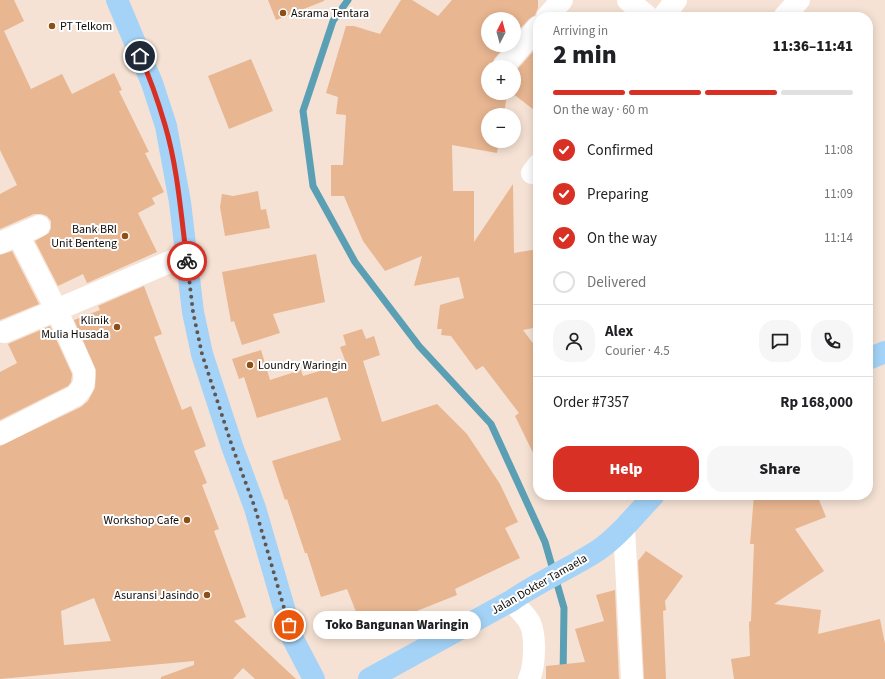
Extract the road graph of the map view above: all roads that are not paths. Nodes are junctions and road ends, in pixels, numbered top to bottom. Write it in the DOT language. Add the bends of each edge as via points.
graph roads {
  1 [pos="117,0"];
  2 [pos="562,0"];
  3 [pos="628,0"];
  4 [pos="676,0"];
  5 [pos="798,0"];
  6 [pos="551,12"];
  7 [pos="642,12"];
  8 [pos="667,12"];
  9 [pos="788,12"];
  10 [pos="533,33"];
  11 [pos="509,60"];
  12 [pos="39,226"];
  13 [pos="9,239"];
  14 [pos="186,255"];
  15 [pos="56,309"];
  16 [pos="4,332"];
  17 [pos="885,352"];
  18 [pos="873,357"];
  19 [pos="0,434"];
  20 [pos="649,500"];
  21 [pos="624,526"];
  22 [pos="520,595"];
  23 [pos="314,679"];
  24 [pos="368,679"];
  25 [pos="529,679"];
  26 [pos="632,679"];
  1 -- 14 [label="main road" via="152,84 166,126 180,202"];
  2 -- 6 [label="street"];
  3 -- 7 [label="street"];
  4 -- 8 [label="street"];
  5 -- 9 [label="street"];
  10 -- 11 [label="street"];
  12 -- 13 [label="street"];
  13 -- 15 [label="street"];
  14 -- 15 [label="street"];
  14 -- 23 [label="main road" via="193,312 210,380 255,508 294,639"];
  15 -- 16 [label="street"];
  15 -- 19 [label="street" via="84,371 85,381 82,390"];
  17 -- 18 [label="main road"];
  20 -- 21 [label="main road, Jalan Dokter Tamaela"];
  21 -- 22 [label="main road, Jalan Dokter Tamaela" via="598,551"];
  21 -- 26 [label="street"];
  22 -- 24 [label="main road, Jalan Dokter Tamaela"];
  22 -- 25 [label="street" via="530,623 534,650"];
}
